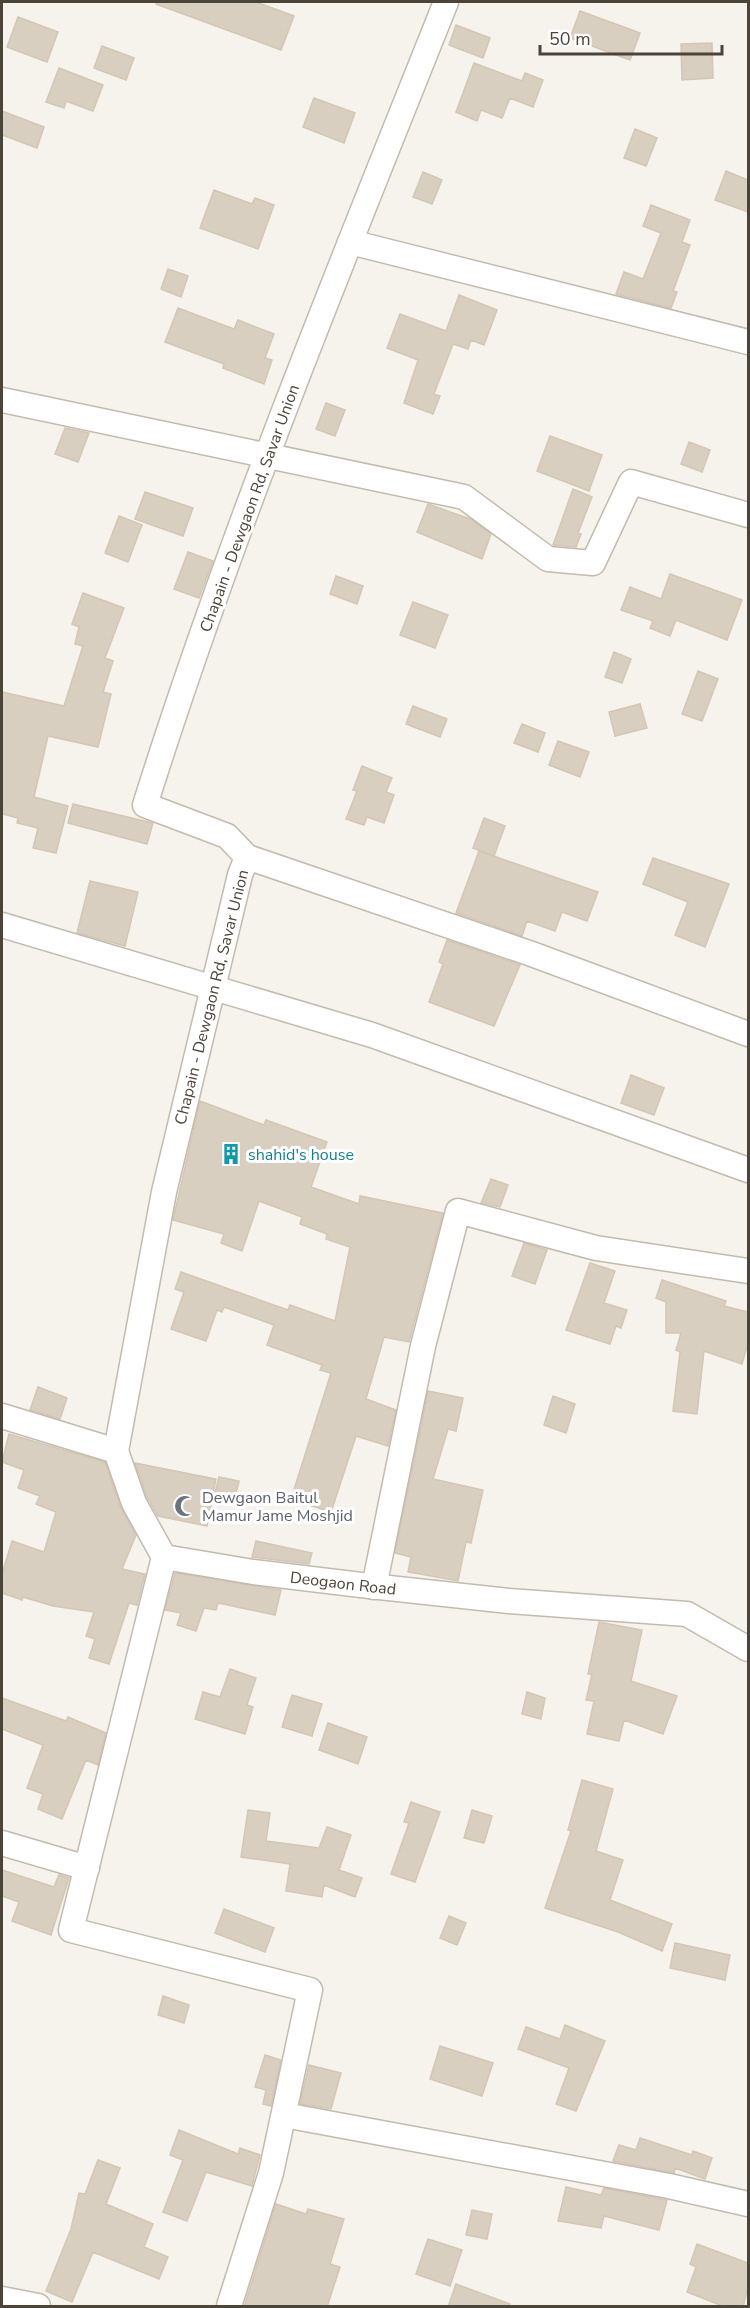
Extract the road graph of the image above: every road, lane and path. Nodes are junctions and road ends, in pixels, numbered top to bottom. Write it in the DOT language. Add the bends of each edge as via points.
graph roads {
  1 [pos="446,2"];
  2 [pos="350,243"];
  3 [pos="748,342"];
  4 [pos="2,400"];
  5 [pos="265,457"];
  6 [pos="748,516"];
  7 [pos="247,856"];
  8 [pos="2,925"];
  9 [pos="212,986"];
  10 [pos="748,1034"];
  11 [pos="748,1170"];
  12 [pos="748,1271"];
  13 [pos="2,1416"];
  14 [pos="116,1451"];
  15 [pos="164,1557"];
  16 [pos="374,1587"];
  17 [pos="748,1649"];
  18 [pos="2,1843"];
  19 [pos="87,1868"];
  20 [pos="284,2115"];
  21 [pos="748,2204"];
  22 [pos="2,2299"];
  23 [pos="38,2307"];
  24 [pos="229,2307"];
  1 -- 2 [label="street, Chapain - Dewgaon Rd, Savar Union"];
  2 -- 3 [label="street"];
  2 -- 5 [label="street, Chapain - Dewgaon Rd, Savar Union"];
  4 -- 5 [label="street"];
  5 -- 6 [label="street" via="464,497 548,559 593,563 631,482"];
  5 -- 7 [label="street, Chapain - Dewgaon Rd, Savar Union" via="171,722 146,805 227,836"];
  7 -- 9 [label="street, Chapain - Dewgaon Rd, Savar Union"];
  7 -- 10 [label="street" via="529,953"];
  8 -- 9 [label="street"];
  9 -- 11 [label="street" via="372,1035"];
  9 -- 14 [label="street, Chapain - Dewgaon Rd, Savar Union" via="164,1192"];
  12 -- 16 [label="street" via="596,1248 459,1210 423,1346"];
  13 -- 14 [label="street"];
  14 -- 15 [label="street" via="134,1503"];
  15 -- 16 [label="street, Deogaon Road"];
  15 -- 19 [label="street"];
  16 -- 17 [label="street, Deogaon Road" via="687,1614"];
  18 -- 19 [label="street"];
  19 -- 20 [label="street" via="71,1930 310,1990"];
  20 -- 21 [label="street"];
  20 -- 24 [label="street" via="271,2173"];
  22 -- 23 [label="street"];
}
